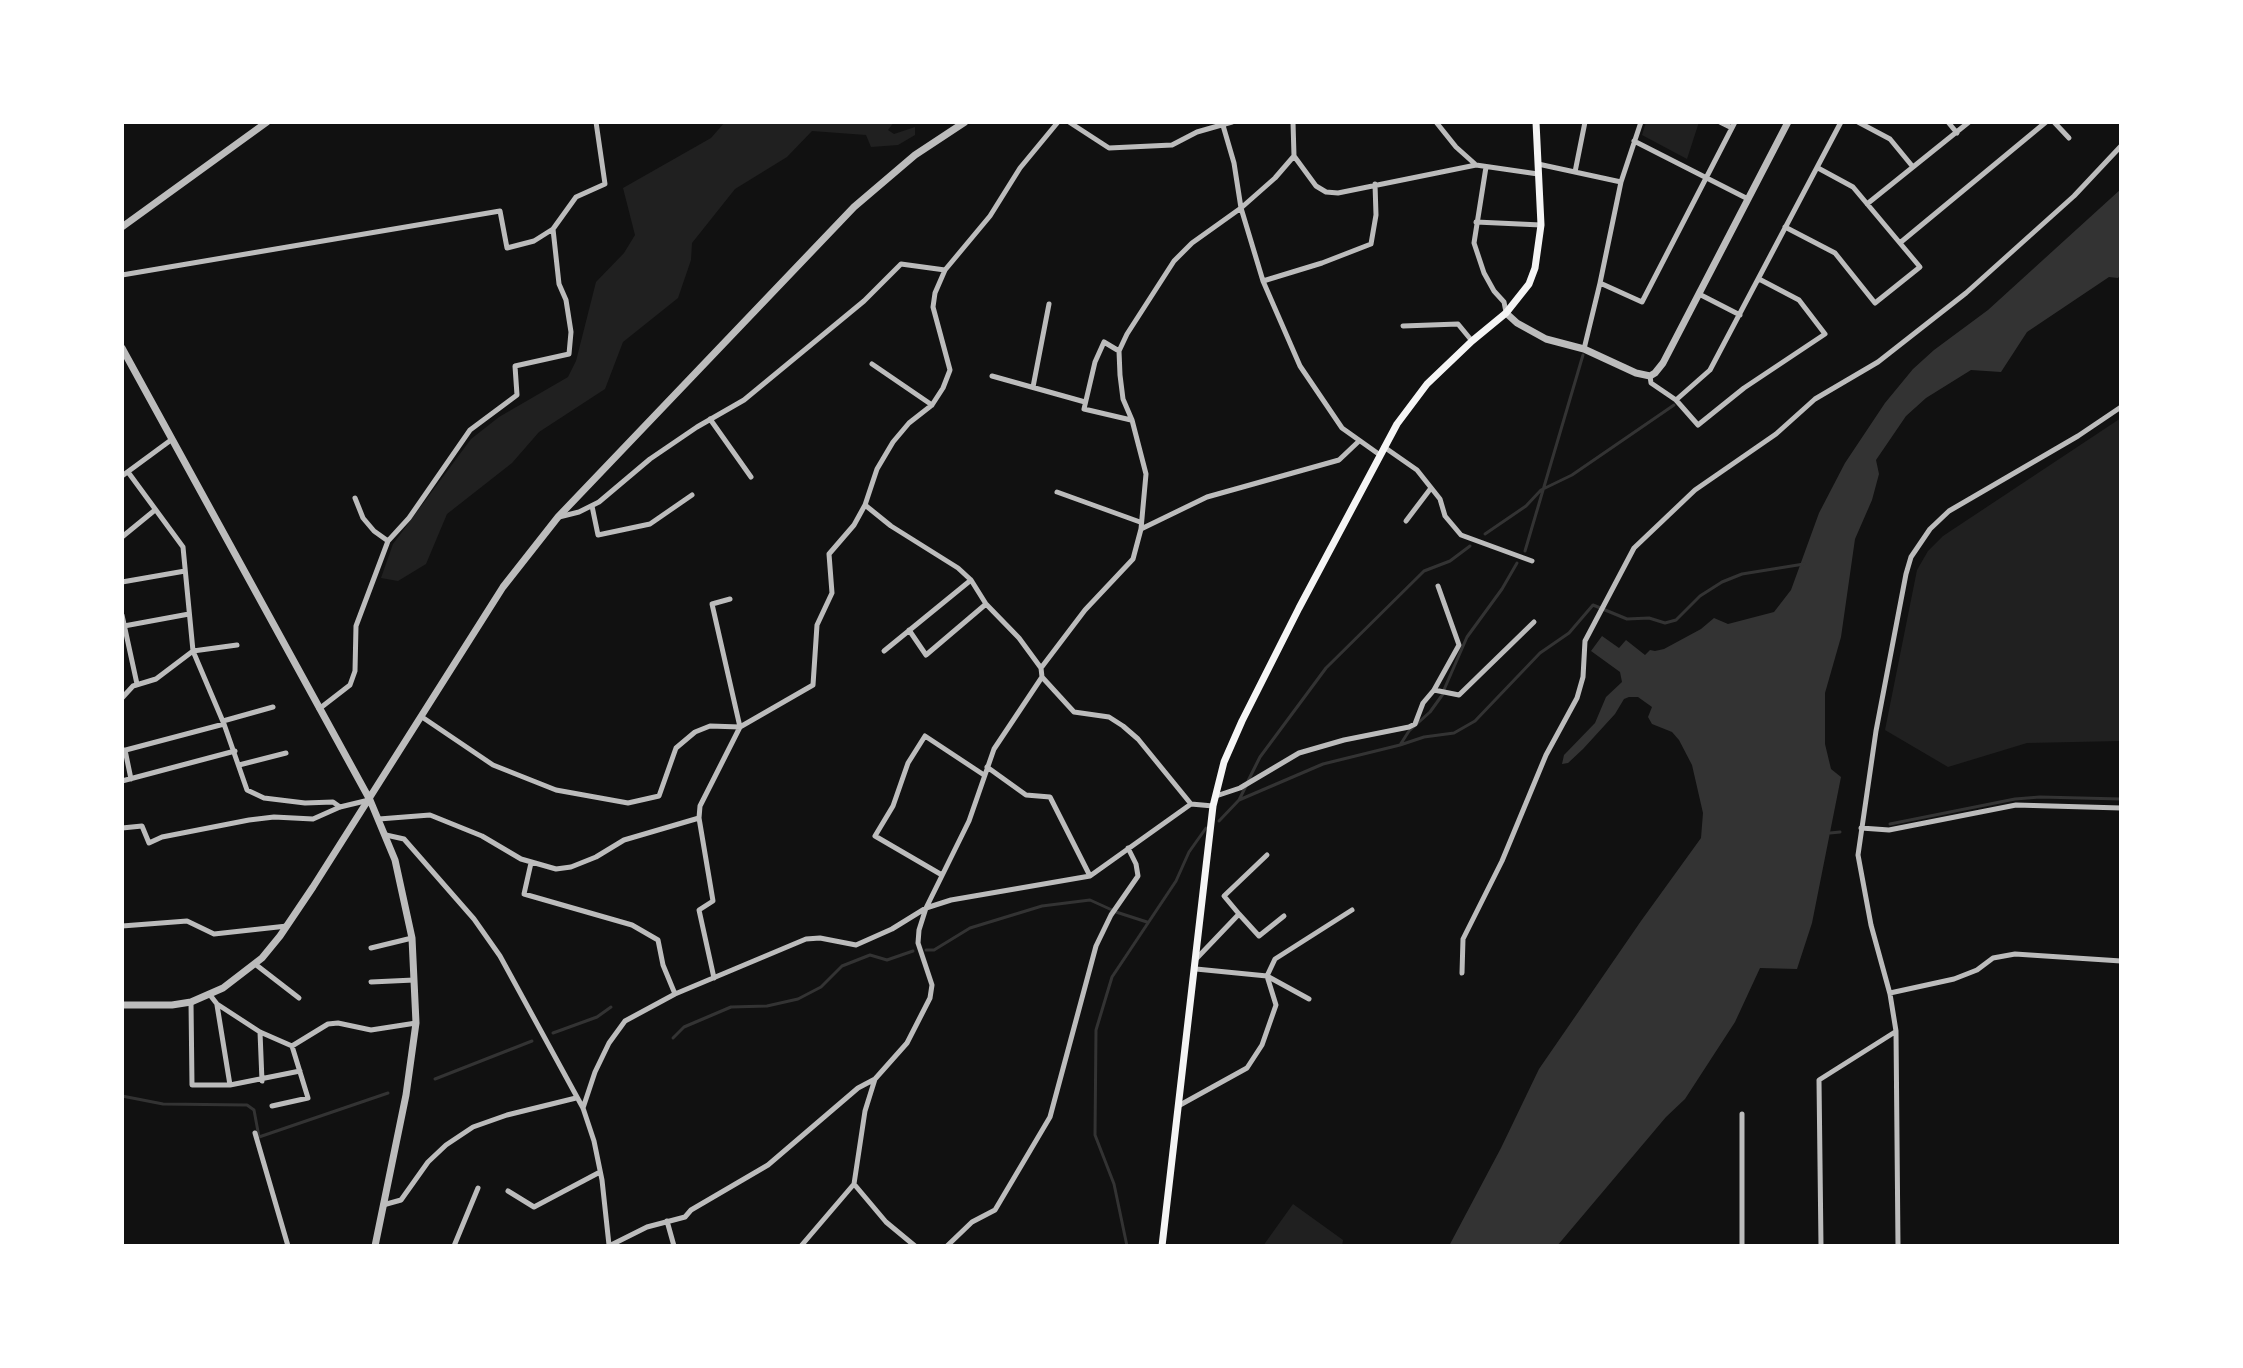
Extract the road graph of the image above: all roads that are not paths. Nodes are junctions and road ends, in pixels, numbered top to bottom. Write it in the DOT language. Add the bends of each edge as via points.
graph roads {
  1 [pos="267,122"];
  2 [pos="596,122"];
  3 [pos="965,122"];
  4 [pos="1058,122"];
  5 [pos="1069,122"];
  6 [pos="1232,122"];
  7 [pos="1293,122"];
  8 [pos="1436,122"];
  9 [pos="1536,122"];
  10 [pos="1585,122"];
  11 [pos="1641,122"];
  12 [pos="1720,122"];
  13 [pos="1788,122"];
  14 [pos="1841,122"];
  15 [pos="1858,122"];
  16 [pos="1948,122"];
  17 [pos="1969,122"];
  18 [pos="2046,122"];
  19 [pos="2054,122"];
  20 [pos="1222,123"];
  21 [pos="1733,125"];
  22 [pos="1957,133"];
  23 [pos="2069,138"];
  24 [pos="1634,141"];
  25 [pos="2121,146"];
  26 [pos="1294,156"];
  27 [pos="1538,164"];
  28 [pos="1476,165"];
  29 [pos="1486,167"];
  30 [pos="1913,167"];
  31 [pos="1818,168"];
  32 [pos="1575,172"];
  33 [pos="1538,174"];
  34 [pos="1706,178"];
  35 [pos="1621,182"];
  36 [pos="1375,184"];
  37 [pos="1748,199"];
  38 [pos="1867,204"];
  39 [pos="1241,208"];
  40 [pos="1476,222"];
  41 [pos="1541,225"];
  42 [pos="122,227"];
  43 [pos="1785,227"];
  44 [pos="553,229"];
  45 [pos="1901,242"];
  46 [pos="945,270"];
  47 [pos="122,275"];
  48 [pos="1759,279"];
  49 [pos="1263,281"];
  50 [pos="1600,283"];
  51 [pos="1699,294"];
  52 [pos="1049,304"];
  53 [pos="1506,313"];
  54 [pos="1740,315"];
  55 [pos="1403,326"];
  56 [pos="1472,341"];
  57 [pos="122,348"];
  58 [pos="1584,349"];
  59 [pos="1119,351"];
  60 [pos="872,364"];
  61 [pos="992,376"];
  62 [pos="1650,376"];
  63 [pos="1033,387"];
  64 [pos="1676,400"];
  65 [pos="1085,402"];
  66 [pos="932,405"];
  67 [pos="2121,407"];
  68 [pos="710,419"];
  69 [pos="1132,420"];
  70 [pos="171,440"];
  71 [pos="1358,442"];
  72 [pos="1382,451"];
  73 [pos="122,467"];
  74 [pos="125,474"];
  75 [pos="751,477"];
  76 [pos="1431,488"];
  77 [pos="1057,492"];
  78 [pos="692,495"];
  79 [pos="355,498"];
  80 [pos="865,505"];
  81 [pos="592,506"];
  82 [pos="155,510"];
  83 [pos="558,517"];
  84 [pos="1406,521"];
  85 [pos="1140,525"];
  86 [pos="122,537"];
  87 [pos="388,541"];
  88 [pos="1532,561"];
  89 [pos="185,571"];
  90 [pos="971,580"];
  91 [pos="122,582"];
  92 [pos="1438,586"];
  93 [pos="730,599"];
  94 [pos="986,604"];
  95 [pos="189,614"];
  96 [pos="122,615"];
  97 [pos="1534,622"];
  98 [pos="124,626"];
  99 [pos="909,630"];
  100 [pos="237,645"];
  101 [pos="193,651"];
  102 [pos="884,651"];
  103 [pos="1041,668"];
  104 [pos="1042,677"];
  105 [pos="137,685"];
  106 [pos="1434,690"];
  107 [pos="122,698"];
  108 [pos="273,707"];
  109 [pos="319,709"];
  110 [pos="422,717"];
  111 [pos="224,722"];
  112 [pos="740,727"];
  113 [pos="124,751"];
  114 [pos="235,751"];
  115 [pos="286,753"];
  116 [pos="239,765"];
  117 [pos="987,767"];
  118 [pos="984,775"];
  119 [pos="131,779"];
  120 [pos="122,781"];
  121 [pos="1215,796"];
  122 [pos="370,800"];
  123 [pos="1191,804"];
  124 [pos="1213,806"];
  125 [pos="340,807"];
  126 [pos="2121,808"];
  127 [pos="699,818"];
  128 [pos="379,819"];
  129 [pos="122,828"];
  130 [pos="1861,828"];
  131 [pos="386,835"];
  132 [pos="1128,848"];
  133 [pos="1267,855"];
  134 [pos="531,863"];
  135 [pos="942,875"];
  136 [pos="1090,876"];
  137 [pos="926,908"];
  138 [pos="1352,910"];
  139 [pos="1239,914"];
  140 [pos="1284,916"];
  141 [pos="122,926"];
  142 [pos="287,926"];
  143 [pos="412,938"];
  144 [pos="371,948"];
  145 [pos="1197,958"];
  146 [pos="2121,961"];
  147 [pos="255,964"];
  148 [pos="1196,969"];
  149 [pos="1462,973"];
  150 [pos="1267,976"];
  151 [pos="714,978"];
  152 [pos="415,980"];
  153 [pos="371,982"];
  154 [pos="675,994"];
  155 [pos="1890,994"];
  156 [pos="210,995"];
  157 [pos="299,998"];
  158 [pos="1309,999"];
  159 [pos="191,1002"];
  160 [pos="217,1004"];
  161 [pos="122,1005"];
  162 [pos="416,1023"];
  163 [pos="1896,1031"];
  164 [pos="260,1032"];
  165 [pos="292,1046"];
  166 [pos="300,1071"];
  167 [pos="875,1079"];
  168 [pos="262,1081"];
  169 [pos="230,1085"];
  170 [pos="576,1098"];
  171 [pos="1180,1105"];
  172 [pos="272,1106"];
  173 [pos="583,1108"];
  174 [pos="1742,1114"];
  175 [pos="255,1133"];
  176 [pos="600,1172"];
  177 [pos="854,1184"];
  178 [pos="478,1188"];
  179 [pos="508,1191"];
  180 [pos="383,1205"];
  181 [pos="667,1221"];
  182 [pos="288,1246"];
  183 [pos="375,1246"];
  184 [pos="454,1246"];
  185 [pos="609,1246"];
  186 [pos="674,1246"];
  187 [pos="801,1246"];
  188 [pos="915,1246"];
  189 [pos="947,1246"];
  190 [pos="1162,1246"];
  191 [pos="1742,1246"];
  192 [pos="1821,1246"];
  193 [pos="1898,1246"];
  1 -- 42 [label="street"];
  2 -- 44 [label="street" via="605,184 576,197"];
  3 -- 83 [label="street" via="915,155 854,207"];
  4 -- 46 [label="street"];
  5 -- 20 [label="street" via="1109,148 1172,145"];
  6 -- 20 [label="street"];
  7 -- 26 [label="street"];
  8 -- 28 [label="street"];
  9 -- 27 [label="main road"];
  10 -- 32 [label="street"];
  11 -- 24 [label="street"];
  12 -- 21 [label="street"];
  13 -- 37 [label="street"];
  14 -- 31 [label="street"];
  15 -- 30 [label="street" via="1890,139"];
  16 -- 22 [label="street"];
  17 -- 22 [label="street"];
  18 -- 45 [label="street"];
  19 -- 23 [label="street"];
  20 -- 39 [label="street"];
  21 -- 34 [label="street"];
  22 -- 30 [label="street"];
  24 -- 34 [label="street"];
  24 -- 35 [label="street"];
  25 -- 149 [label="street" via="1966,293 1878,362 1815,399 1776,434 1695,490 1634,548 1585,641 1577,698 1463,939"];
  26 -- 36 [label="street" via="1326,192"];
  26 -- 39 [label="street"];
  27 -- 32 [label="street"];
  27 -- 33 [label="main road"];
  28 -- 29 [label="street"];
  28 -- 36 [label="street"];
  29 -- 33 [label="street"];
  29 -- 40 [label="street"];
  30 -- 38 [label="street"];
  31 -- 38 [label="street" via="1853,187"];
  31 -- 43 [label="street"];
  32 -- 35 [label="street"];
  33 -- 41 [label="main road"];
  34 -- 37 [label="street"];
  34 -- 50 [label="street" via="1642,302"];
  35 -- 50 [label="street"];
  36 -- 49 [label="street" via="1371,244"];
  37 -- 51 [label="street"];
  38 -- 45 [label="street"];
  39 -- 49 [label="street"];
  39 -- 59 [label="street" via="1174,261"];
  40 -- 41 [label="street"];
  40 -- 53 [label="street" via="1476,253"];
  41 -- 53 [label="main road" via="1535,268"];
  43 -- 45 [label="street" via="1835,253 1875,303 1920,267"];
  43 -- 48 [label="street"];
  44 -- 47 [label="street" via="507,248 500,211"];
  44 -- 87 [label="street" via="571,332 569,354 515,366 517,395 470,430"];
  46 -- 66 [label="street" via="933,307 950,370"];
  46 -- 68 [label="street" via="901,264 744,400"];
  48 -- 54 [label="street"];
  48 -- 64 [label="street" via="1799,300 1825,334 1698,425"];
  49 -- 71 [label="street" via="1300,366 1342,428"];
  50 -- 58 [label="street"];
  51 -- 54 [label="street"];
  51 -- 62 [label="street" via="1663,363"];
  52 -- 63 [label="street"];
  53 -- 56 [label="main road"];
  53 -- 58 [label="street" via="1533,333"];
  54 -- 64 [label="street" via="1710,370"];
  55 -- 56 [label="street" via="1458,324"];
  56 -- 72 [label="main road" via="1410,403"];
  57 -- 70 [label="street"];
  58 -- 62 [label="street"];
  59 -- 65 [label="street" via="1104,342"];
  59 -- 69 [label="street" via="1123,399"];
  60 -- 66 [label="street"];
  61 -- 63 [label="street"];
  62 -- 64 [label="street" via="1651,383"];
  63 -- 65 [label="street"];
  65 -- 69 [label="street" via="1084,409"];
  66 -- 80 [label="street" via="893,442"];
  67 -- 130 [label="street" via="1949,511 1911,557"];
  68 -- 75 [label="street"];
  68 -- 81 [label="street"];
  69 -- 85 [label="street" via="1146,474"];
  70 -- 74 [label="street"];
  70 -- 109 [label="street"];
  71 -- 72 [label="street"];
  71 -- 85 [label="street" via="1339,460 1207,497"];
  72 -- 76 [label="street" via="1417,470"];
  72 -- 121 [label="main road" via="1242,721"];
  73 -- 74 [label="street"];
  74 -- 82 [label="street"];
  76 -- 84 [label="street"];
  76 -- 88 [label="street" via="1461,535"];
  77 -- 85 [label="street"];
  78 -- 81 [label="street" via="650,524 598,535"];
  79 -- 87 [label="street" via="363,518"];
  80 -- 90 [label="street"];
  80 -- 112 [label="street" via="829,554 832,593 817,625 813,685"];
  81 -- 83 [label="street"];
  82 -- 86 [label="street"];
  82 -- 89 [label="street" via="183,547"];
  83 -- 110 [label="street" via="503,587"];
  85 -- 103 [label="street" via="1133,559"];
  87 -- 109 [label="street" via="356,626 350,685"];
  89 -- 91 [label="street"];
  89 -- 95 [label="street"];
  90 -- 94 [label="street"];
  90 -- 99 [label="street"];
  92 -- 106 [label="street" via="1459,645"];
  93 -- 112 [label="street" via="712,604"];
  94 -- 99 [label="street" via="926,655"];
  94 -- 103 [label="street"];
  95 -- 98 [label="street"];
  95 -- 101 [label="street"];
  96 -- 98 [label="street"];
  97 -- 106 [label="street" via="1459,695"];
  98 -- 105 [label="street"];
  99 -- 102 [label="street"];
  100 -- 101 [label="street"];
  101 -- 105 [label="street" via="156,679"];
  101 -- 111 [label="street"];
  103 -- 104 [label="street"];
  104 -- 117 [label="street" via="1004,730"];
  104 -- 123 [label="street" via="1074,712 1109,717 1138,739"];
  105 -- 107 [label="street"];
  106 -- 121 [label="street" via="1409,727 1299,753 1240,788"];
  108 -- 111 [label="street"];
  109 -- 122 [label="street"];
  110 -- 112 [label="street" via="493,765 570,794 628,803 659,796 676,748 695,732 710,726"];
  110 -- 122 [label="street"];
  111 -- 113 [label="street"];
  111 -- 114 [label="street"];
  112 -- 127 [label="street" via="700,806"];
  113 -- 119 [label="street"];
  114 -- 116 [label="street"];
  114 -- 119 [label="street"];
  115 -- 116 [label="street"];
  116 -- 125 [label="street" via="247,790 264,798 333,802"];
  117 -- 118 [label="street"];
  117 -- 136 [label="street" via="1026,795 1050,797"];
  118 -- 135 [label="street" via="965,832"];
  118 -- 135 [label="street" via="925,736 875,836"];
  119 -- 120 [label="street"];
  121 -- 124 [label="main road"];
  122 -- 125 [label="street"];
  122 -- 128 [label="street"];
  122 -- 142 [label="street"];
  123 -- 124 [label="street"];
  123 -- 132 [label="street"];
  124 -- 145 [label="main road"];
  125 -- 129 [label="street" via="313,819 249,820 149,843 142,826"];
  126 -- 130 [label="street" via="2016,805 1889,830"];
  127 -- 134 [label="street" via="624,840 571,867"];
  127 -- 151 [label="street" via="713,901 699,910"];
  128 -- 131 [label="street"];
  128 -- 134 [label="street" via="430,815"];
  130 -- 155 [label="street" via="1858,855"];
  131 -- 143 [label="street"];
  131 -- 170 [label="street" via="404,839 474,919 500,956"];
  132 -- 136 [label="street"];
  132 -- 189 [label="street" via="1138,876 1096,946 1050,1117 995,1210 972,1222"];
  133 -- 139 [label="street" via="1224,896"];
  134 -- 154 [label="street" via="524,894 632,925 658,940"];
  135 -- 137 [label="street"];
  136 -- 137 [label="street"];
  137 -- 151 [label="street" via="856,945 806,939"];
  137 -- 167 [label="street" via="918,943 932,985 930,998 907,1043"];
  138 -- 150 [label="street" via="1275,959"];
  139 -- 140 [label="street" via="1259,936"];
  139 -- 145 [label="street"];
  141 -- 142 [label="street" via="187,921 214,934"];
  142 -- 147 [label="street"];
  143 -- 144 [label="street"];
  143 -- 152 [label="street"];
  145 -- 148 [label="main road"];
  146 -- 155 [label="street" via="2015,954 1993,958 1954,979"];
  147 -- 156 [label="street"];
  147 -- 157 [label="street"];
  148 -- 150 [label="street"];
  148 -- 171 [label="main road"];
  150 -- 158 [label="street"];
  150 -- 171 [label="street" via="1276,1005 1262,1045 1247,1068"];
  151 -- 154 [label="street"];
  152 -- 153 [label="street"];
  152 -- 162 [label="street"];
  154 -- 173 [label="street" via="625,1021 595,1072"];
  155 -- 163 [label="street"];
  156 -- 159 [label="street"];
  156 -- 160 [label="street"];
  159 -- 161 [label="street"];
  159 -- 169 [label="street" via="192,1085"];
  160 -- 164 [label="street"];
  160 -- 169 [label="street"];
  162 -- 165 [label="street" via="371,1030 328,1024"];
  162 -- 180 [label="street"];
  163 -- 192 [label="street" via="1819,1080"];
  163 -- 193 [label="street"];
  164 -- 165 [label="street"];
  164 -- 168 [label="street"];
  165 -- 166 [label="street"];
  166 -- 168 [label="street"];
  166 -- 172 [label="street" via="308,1098"];
  167 -- 177 [label="street"];
  167 -- 181 [label="street" via="768,1165 685,1217"];
  168 -- 169 [label="street"];
  170 -- 173 [label="street"];
  170 -- 180 [label="street" via="473,1127 428,1162 401,1200"];
  171 -- 190 [label="main road"];
  173 -- 176 [label="street"];
  174 -- 191 [label="street"];
  175 -- 182 [label="street"];
  176 -- 179 [label="street" via="534,1207"];
  176 -- 185 [label="street"];
  177 -- 187 [label="street"];
  177 -- 188 [label="street"];
  178 -- 184 [label="street"];
  180 -- 183 [label="street"];
  181 -- 185 [label="street"];
  181 -- 186 [label="street"];
}
